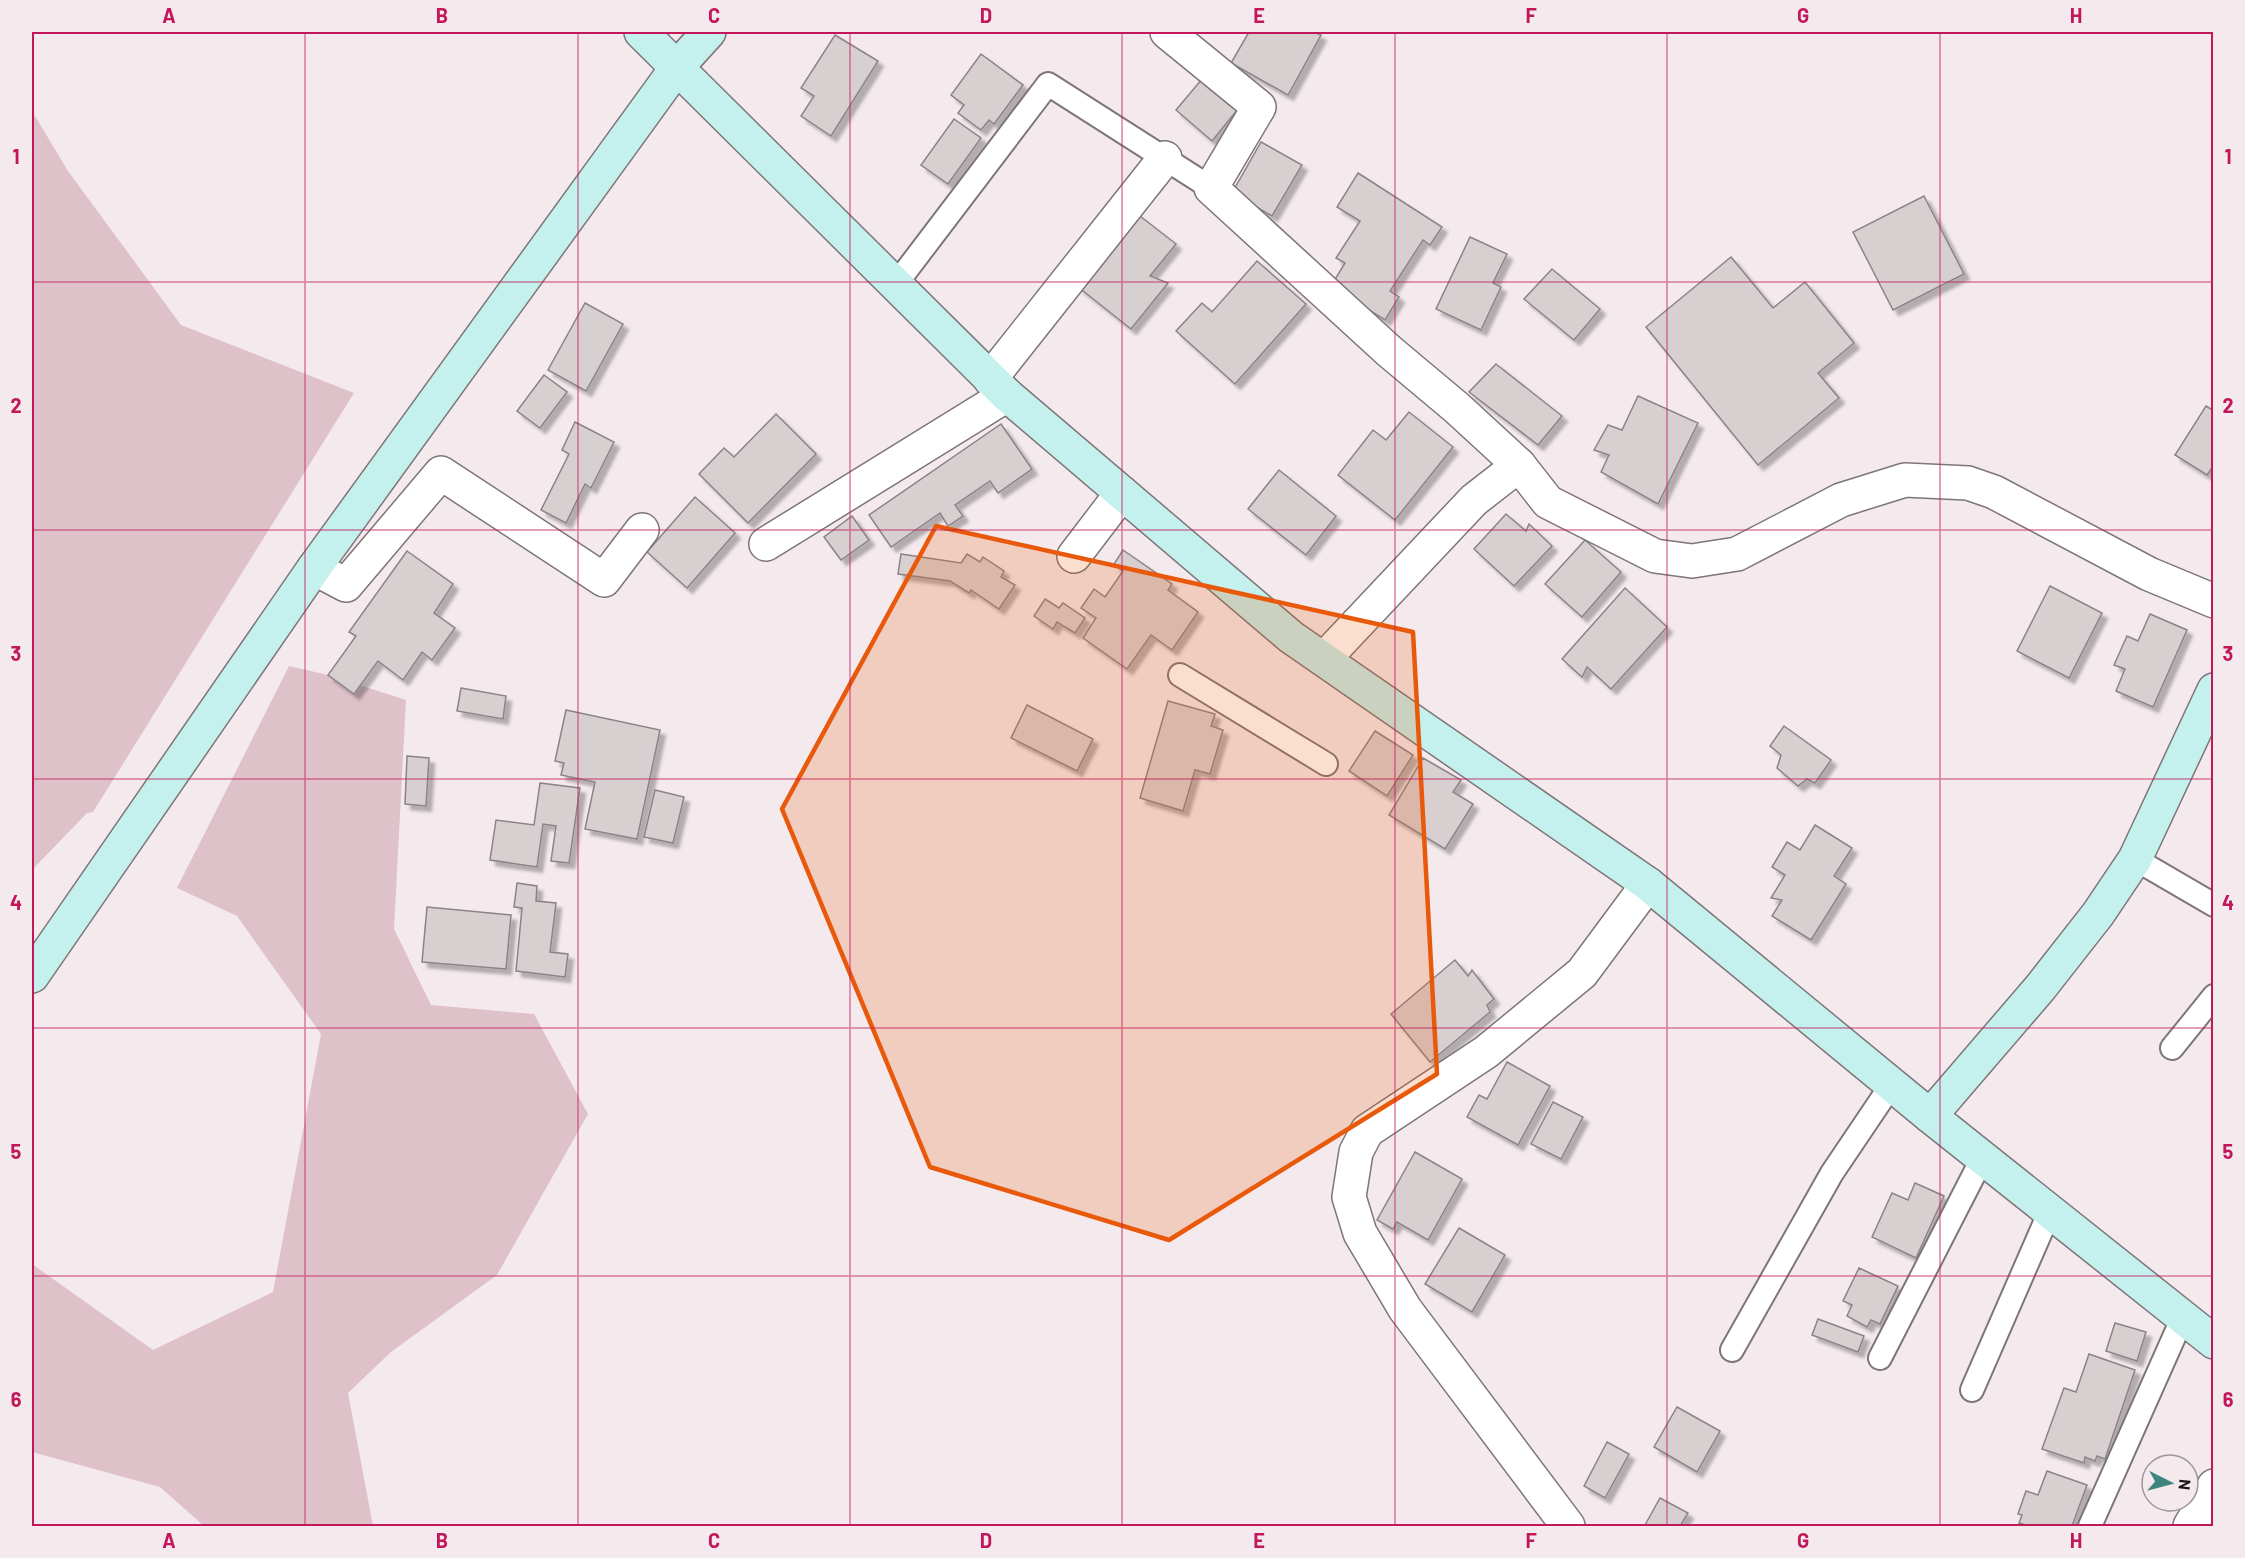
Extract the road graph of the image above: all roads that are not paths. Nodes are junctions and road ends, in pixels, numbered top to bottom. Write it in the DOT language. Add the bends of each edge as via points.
graph roads {
  1 [pos="641,32"];
  2 [pos="709,32"];
  3 [pos="1167,32"];
  4 [pos="678,66"];
  5 [pos="1165,158"];
  6 [pos="1211,188"];
  7 [pos="896,284"];
  8 [pos="999,387"];
  9 [pos="1519,465"];
  10 [pos="1122,493"];
  11 [pos="642,530"];
  12 [pos="766,544"];
  13 [pos="1074,556"];
  14 [pos="314,568"];
  15 [pos="2214,601"];
  16 [pos="1324,659"];
  17 [pos="1180,675"];
  18 [pos="2214,690"];
  19 [pos="1326,764"];
  20 [pos="2135,860"];
  21 [pos="1648,884"];
  22 [pos="2214,905"];
  23 [pos="32,976"];
  24 [pos="2214,996"];
  25 [pos="2172,1048"];
  26 [pos="1892,1084"];
  27 [pos="1930,1116"];
  28 [pos="1983,1157"];
  29 [pos="2050,1211"];
  30 [pos="2183,1317"];
  31 [pos="2214,1342"];
  32 [pos="1732,1350"];
  33 [pos="1880,1358"];
  34 [pos="1972,1390"];
  35 [pos="2214,1486"];
  36 [pos="1568,1527"];
  37 [pos="2090,1527"];
  38 [pos="2190,1527"];
  1 -- 4 [label="street"];
  2 -- 4 [label="street"];
  3 -- 6 [label="street" via="1259,107"];
  4 -- 7 [label="street"];
  4 -- 14 [label="street"];
  5 -- 6 [label="lane"];
  5 -- 7 [label="lane" via="1048,84"];
  5 -- 8 [label="street"];
  6 -- 9 [label="street"];
  7 -- 8 [label="street"];
  8 -- 10 [label="street"];
  8 -- 12 [label="street"];
  9 -- 15 [label="street" via="1548,502 1654,556 1692,561 1737,554 1840,500 1905,480 1968,483 1994,492 2149,574"];
  9 -- 16 [label="street" via="1474,500"];
  10 -- 13 [label="street"];
  10 -- 16 [label="street" via="1291,637"];
  11 -- 14 [label="street" via="604,580 441,473 346,585"];
  14 -- 23 [label="street"];
  16 -- 21 [label="street"];
  17 -- 19 [label="lane"];
  18 -- 20 [label="street"];
  20 -- 22 [label="lane"];
  20 -- 27 [label="street" via="2040,988"];
  21 -- 26 [label="street"];
  21 -- 36 [label="street" via="1582,973 1486,1052 1367,1131 1356,1152 1349,1197 1360,1233 1405,1309"];
  24 -- 25 [label="lane"];
  26 -- 27 [label="street"];
  26 -- 32 [label="lane" via="1832,1173"];
  27 -- 28 [label="street"];
  28 -- 29 [label="street"];
  28 -- 33 [label="lane"];
  29 -- 30 [label="street"];
  29 -- 34 [label="lane"];
  30 -- 31 [label="street"];
  30 -- 37 [label="lane"];
  35 -- 38 [label="street"];
}
